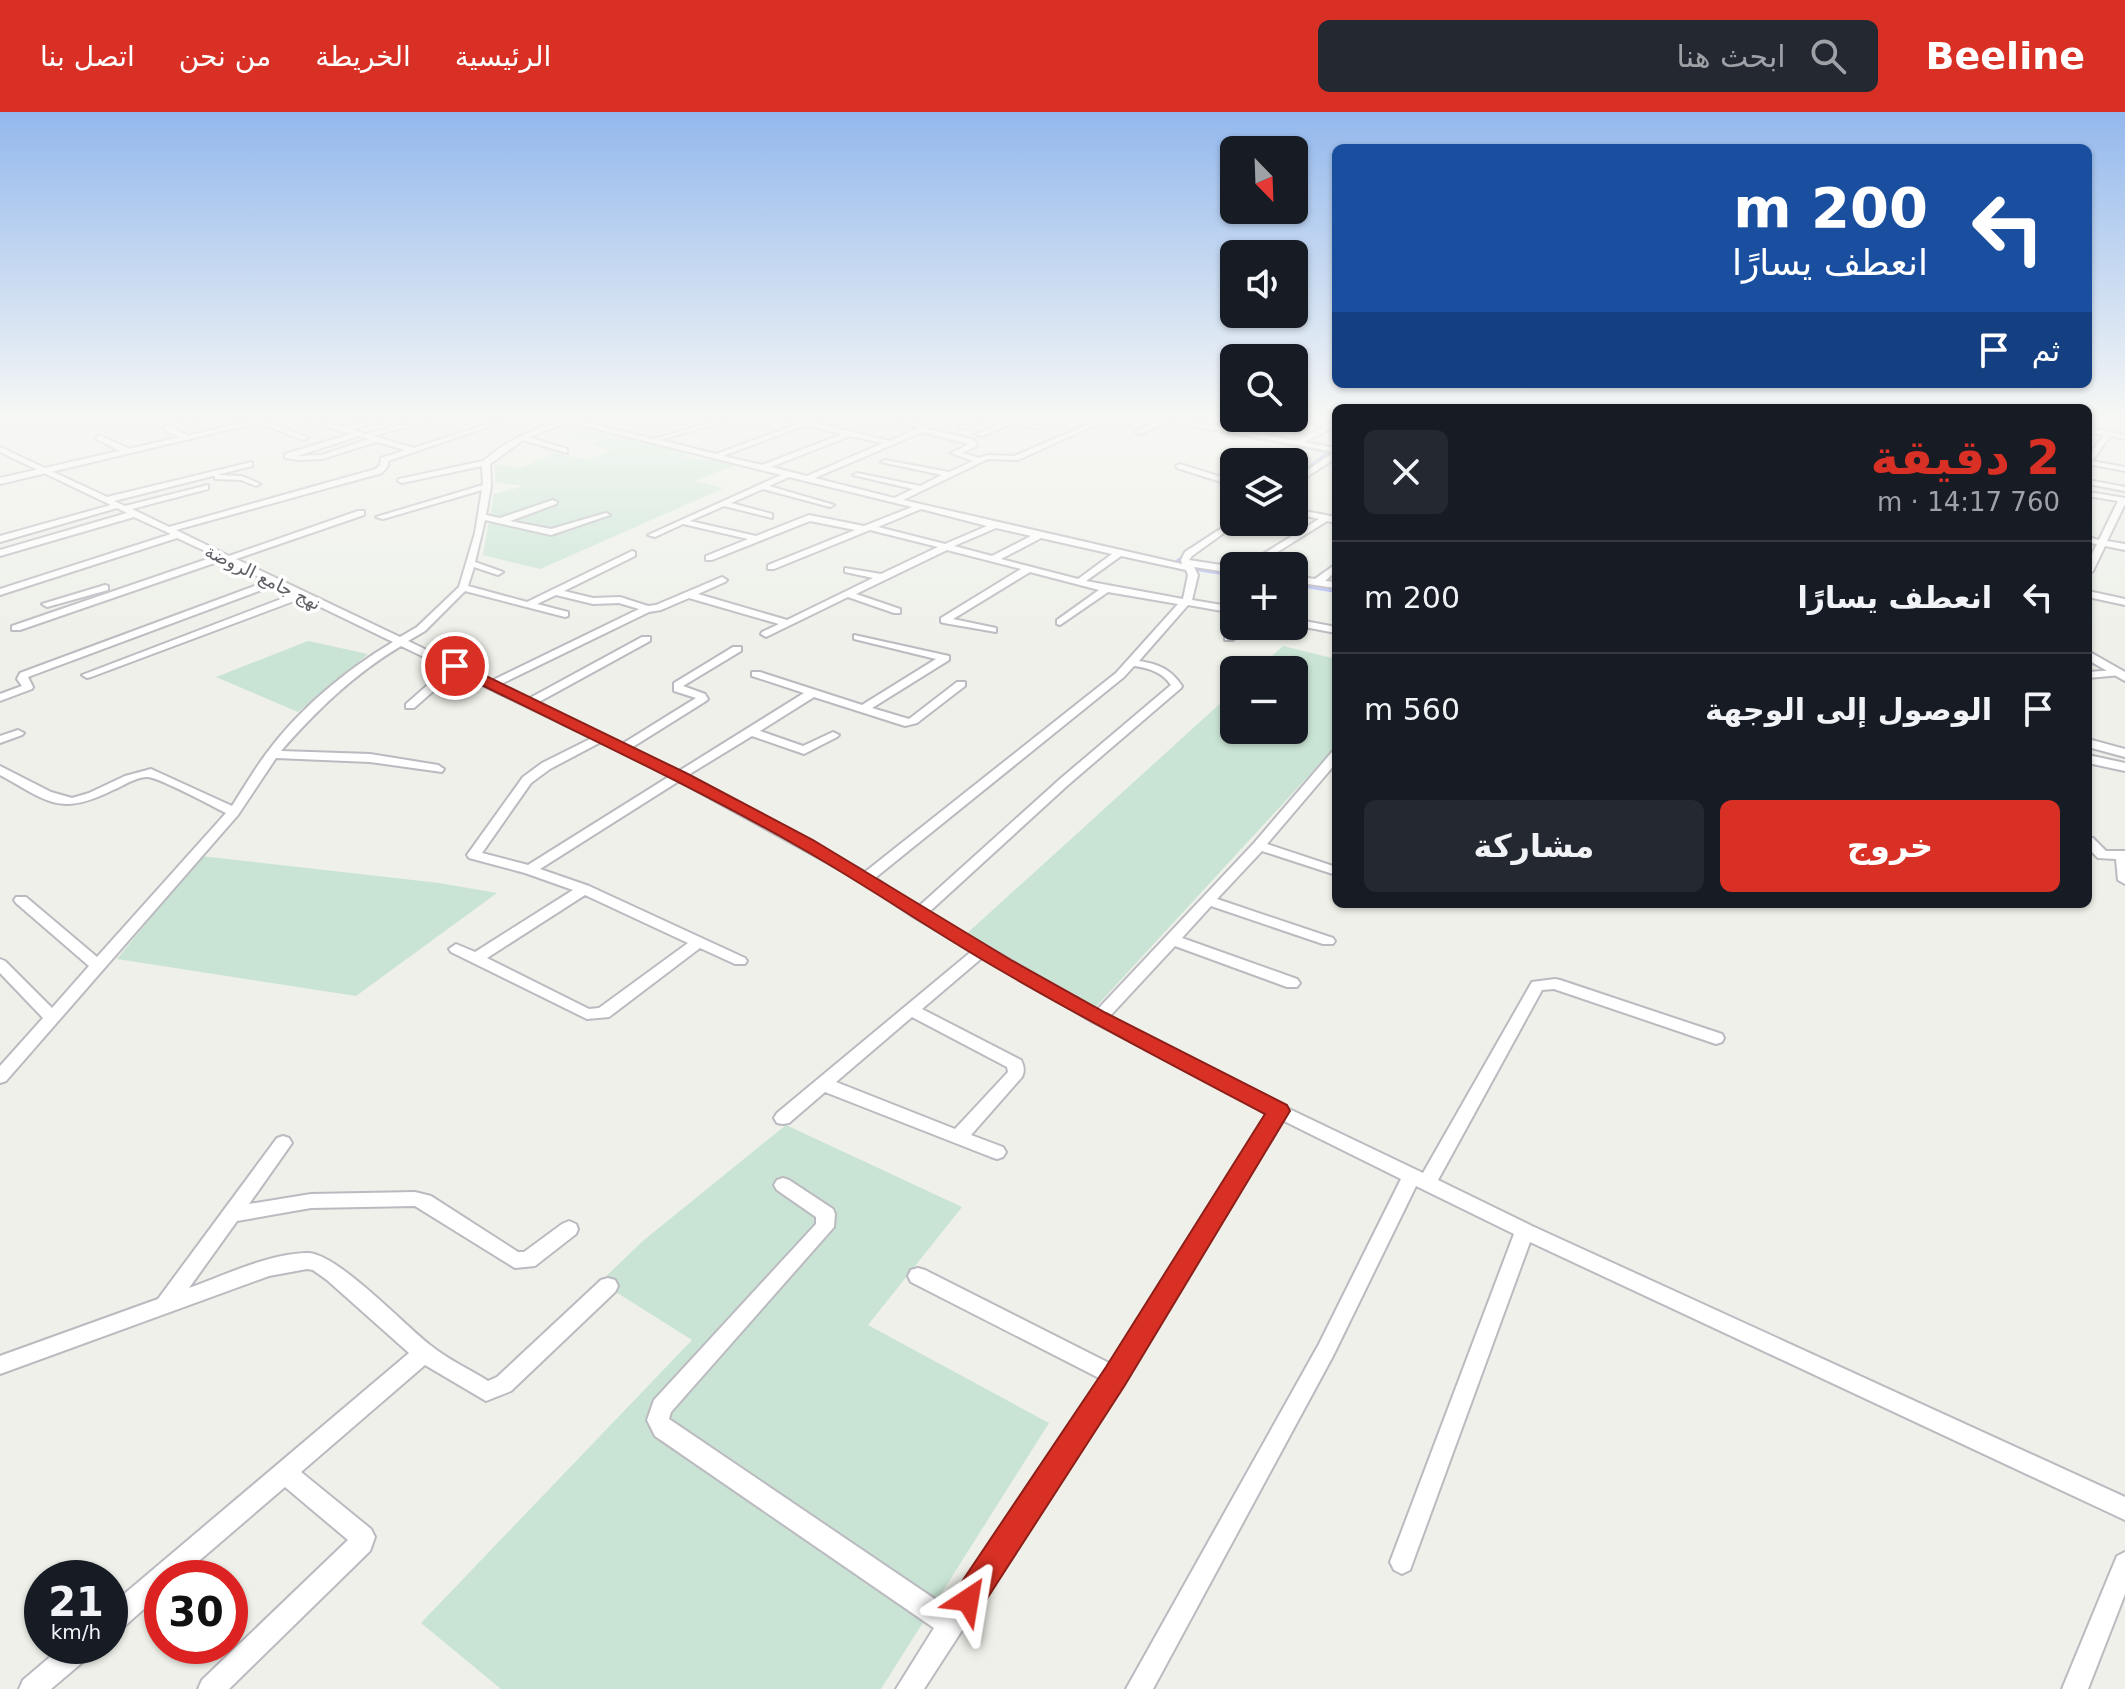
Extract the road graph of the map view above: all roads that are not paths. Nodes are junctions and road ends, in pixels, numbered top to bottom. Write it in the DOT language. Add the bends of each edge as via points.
graph roads {
  1 [pos="93,494"];
  2 [pos="132,494"];
  3 [pos="177,494"];
  4 [pos="303,494"];
  5 [pos="461,494"];
  6 [pos="486,494"];
  7 [pos="746,494"];
  8 [pos="789,494"];
  9 [pos="867,494"];
  10 [pos="909,494"];
  11 [pos="2092,495"];
  12 [pos="106,500"];
  13 [pos="2124,500"];
  14 [pos="894,501"];
  15 [pos="553,502"];
  16 [pos="725,504"];
  17 [pos="830,505"];
  18 [pos="120,507"];
  19 [pos="920,507"];
  20 [pos="361,513"];
  21 [pos="134,514"];
  22 [pos="1308,514"];
  23 [pos="606,515"];
  24 [pos="769,516"];
  25 [pos="380,517"];
  26 [pos="482,517"];
  27 [pos="1331,519"];
  28 [pos="501,521"];
  29 [pos="683,522"];
  30 [pos="995,525"];
  31 [pos="867,528"];
  32 [pos="173,532"];
  33 [pos="1220,532"];
  34 [pos="652,535"];
  35 [pos="1039,535"];
  36 [pos="755,538"];
  37 [pos="0,539"];
  38 [pos="2092,541"];
  39 [pos="2102,543"];
  40 [pos="947,546"];
  41 [pos="2125,547"];
  42 [pos="1273,552"];
  43 [pos="0,553"];
  44 [pos="1119,553"];
  45 [pos="632,554"];
  46 [pos="226,558"];
  47 [pos="709,558"];
  48 [pos="993,559"];
  49 [pos="2092,563"];
  50 [pos="472,564"];
  51 [pos="199,565"];
  52 [pos="1188,565"];
  53 [pos="771,567"];
  54 [pos="1220,568"];
  55 [pos="1028,569"];
  56 [pos="848,570"];
  57 [pos="1332,570"];
  58 [pos="498,572"];
  59 [pos="881,577"];
  60 [pos="722,580"];
  61 [pos="1308,581"];
  62 [pos="274,582"];
  63 [pos="1079,582"];
  64 [pos="1317,582"];
  65 [pos="1332,584"];
  66 [pos="463,588"];
  67 [pos="1106,589"];
  68 [pos="0,592"];
  69 [pos="556,592"];
  70 [pos="300,595"];
  71 [pos="690,595"];
  72 [pos="850,595"];
  73 [pos="2092,595"];
  74 [pos="1187,600"];
  75 [pos="2125,602"];
  76 [pos="47,604"];
  77 [pos="528,605"];
  78 [pos="1220,607"];
  79 [pos="647,609"];
  80 [pos="897,611"];
  81 [pos="565,614"];
  82 [pos="1060,622"];
  83 [pos="787,623"];
  84 [pos="1308,625"];
  85 [pos="16,628"];
  86 [pos="1332,629"];
  87 [pos="992,630"];
  88 [pos="766,634"];
  89 [pos="858,637"];
  90 [pos="646,639"];
  91 [pos="397,642"];
  92 [pos="737,649"];
  93 [pos="2092,657"];
  94 [pos="1133,663"];
  95 [pos="455,666"];
  96 [pos="756,674"];
  97 [pos="87,675"];
  98 [pos="2092,675"];
  99 [pos="2121,675"];
  100 [pos="493,684"];
  101 [pos="961,684"];
  102 [pos="814,692"];
  103 [pos="0,698"];
  104 [pos="528,703"];
  105 [pos="410,706"];
  106 [pos="863,709"];
  107 [pos="752,732"];
  108 [pos="18,733"];
  109 [pos="833,735"];
  110 [pos="599,739"];
  111 [pos="0,740"];
  112 [pos="2092,744"];
  113 [pos="622,749"];
  114 [pos="2125,753"];
  115 [pos="272,754"];
  116 [pos="2092,760"];
  117 [pos="1332,763"];
  118 [pos="2125,767"];
  119 [pos="438,769"];
  120 [pos="0,770"];
  121 [pos="680,776"];
  122 [pos="234,812"];
  123 [pos="2092,845"];
  124 [pos="1259,846"];
  125 [pos="2092,855"];
  126 [pos="2103,855"];
  127 [pos="2123,855"];
  128 [pos="530,870"];
  129 [pos="1332,870"];
  130 [pos="866,878"];
  131 [pos="2125,880"];
  132 [pos="584,889"];
  133 [pos="21,900"];
  134 [pos="1209,901"];
  135 [pos="919,914"];
  136 [pos="1173,940"];
  137 [pos="1328,941"];
  138 [pos="697,943"];
  139 [pos="456,949"];
  140 [pos="981,951"];
  141 [pos="475,959"];
  142 [pos="740,961"];
  143 [pos="1,965"];
  144 [pos="98,966"];
  145 [pos="1292,983"];
  146 [pos="911,1010"];
  147 [pos="1099,1018"];
  148 [pos="53,1019"];
  149 [pos="1716,1038"];
  150 [pos="0,1077"];
  151 [pos="823,1084"];
  152 [pos="1279,1111"];
  153 [pos="783,1118"];
  154 [pos="958,1137"];
  155 [pos="283,1143"];
  156 [pos="997,1152"];
  157 [pos="1420,1179"];
  158 [pos="783,1185"];
  159 [pos="232,1214"];
  160 [pos="569,1229"];
  161 [pos="1525,1231"];
  162 [pos="918,1276"];
  163 [pos="608,1286"];
  164 [pos="166,1304"];
  165 [pos="424,1353"];
  166 [pos="0,1365"];
  167 [pos="1115,1376"];
  168 [pos="285,1473"];
  169 [pos="2125,1509"];
  170 [pos="1402,1562"];
  171 [pos="2125,1564"];
  172 [pos="128,1607"];
  173 [pos="951,1625"];
  174 [pos="61,1664"];
  175 [pos="1142,1688"];
  176 [pos="32,1689"];
  177 [pos="211,1689"];
  178 [pos="909,1689"];
  179 [pos="2075,1689"];
  1 -- 12 [label="street, نهج جامع الروضة"];
  2 -- 12 [label="street"];
  3 -- 18 [label="street"];
  4 -- 32 [label="street"];
  5 -- 25 [label="street"];
  6 -- 26 [label="street"];
  7 -- 16 [label="street"];
  8 -- 17 [label="street"];
  9 -- 14 [label="street"];
  10 -- 14 [label="street"];
  11 -- 13 [label="street"];
  12 -- 18 [label="street, نهج جامع الروضة"];
  13 -- 39 [label="street"];
  14 -- 19 [label="street"];
  15 -- 28 [label="street"];
  16 -- 24 [label="street"];
  16 -- 29 [label="street"];
  18 -- 21 [label="street, نهج جامع الروضة"];
  18 -- 37 [label="street"];
  19 -- 30 [label="street"];
  19 -- 31 [label="street"];
  20 -- 46 [label="street"];
  21 -- 32 [label="street, نهج جامع الروضة"];
  21 -- 43 [label="street"];
  22 -- 27 [label="street"];
  23 -- 28 [label="street" via="551,532"];
  26 -- 28 [label="street"];
  26 -- 50 [label="street"];
  27 -- 42 [label="street"];
  29 -- 34 [label="street"];
  29 -- 36 [label="street"];
  30 -- 35 [label="street"];
  30 -- 40 [label="street"];
  31 -- 36 [label="street" via="813,517"];
  31 -- 40 [label="street"];
  31 -- 53 [label="street"];
  32 -- 46 [label="street, نهج جامع الروضة"];
  32 -- 68 [label="street"];
  33 -- 52 [label="street" via="1188,554"];
  35 -- 44 [label="street"];
  35 -- 48 [label="street"];
  36 -- 47 [label="street"];
  38 -- 39 [label="street"];
  39 -- 41 [label="street"];
  39 -- 49 [label="street"];
  40 -- 48 [label="street"];
  40 -- 59 [label="street"];
  44 -- 52 [label="street"];
  44 -- 63 [label="street"];
  45 -- 69 [label="street"];
  46 -- 51 [label="street"];
  46 -- 62 [label="street, نهج جامع الروضة"];
  48 -- 55 [label="street"];
  50 -- 58 [label="street"];
  50 -- 66 [label="street"];
  51 -- 76 [label="street"];
  51 -- 85 [label="street"];
  52 -- 54 [label="street"];
  52 -- 74 [label="street" via="1193,575"];
  55 -- 63 [label="street"];
  55 -- 87 [label="street" via="944,620"];
  56 -- 59 [label="street"];
  57 -- 64 [label="street"];
  59 -- 72 [label="street"];
  60 -- 71 [label="street"];
  61 -- 64 [label="street"];
  62 -- 70 [label="street, نهج جامع الروضة"];
  62 -- 103 [label="street" via="24,675 28,687"];
  63 -- 67 [label="street"];
  64 -- 65 [label="street"];
  66 -- 77 [label="street"];
  66 -- 91 [label="street" via="421,629"];
  67 -- 74 [label="street"];
  67 -- 82 [label="street"];
  69 -- 77 [label="street"];
  69 -- 79 [label="street"];
  70 -- 91 [label="street, نهج جامع الروضة"];
  70 -- 97 [label="street"];
  71 -- 79 [label="street"];
  71 -- 83 [label="street"];
  72 -- 80 [label="street"];
  72 -- 83 [label="street"];
  73 -- 75 [label="street"];
  74 -- 78 [label="street"];
  74 -- 94 [label="street"];
  77 -- 81 [label="street"];
  79 -- 100 [label="street"];
  83 -- 88 [label="street"];
  84 -- 86 [label="street"];
  89 -- 106 [label="street" via="945,658"];
  90 -- 104 [label="street"];
  91 -- 95 [label="street, نهج جامع الروضة"];
  91 -- 115 [label="street" via="314,707"];
  92 -- 113 [label="street" via="678,685 702,699"];
  93 -- 99 [label="street"];
  94 -- 130 [label="street"];
  94 -- 135 [label="street" via="1159,669 1177,686"];
  95 -- 100 [label="street, نهج جامع الروضة"];
  95 -- 105 [label="street"];
  96 -- 102 [label="street"];
  98 -- 99 [label="street"];
  100 -- 104 [label="street, نهج جامع الروضة"];
  101 -- 106 [label="street" via="913,721 899,723"];
  102 -- 106 [label="street"];
  102 -- 107 [label="street"];
  104 -- 110 [label="street, نهج جامع الروضة"];
  107 -- 109 [label="street" via="804,750"];
  107 -- 121 [label="street"];
  108 -- 111 [label="street"];
  110 -- 113 [label="street, نهج جامع الروضة"];
  110 -- 128 [label="street" via="534,774 474,852"];
  112 -- 114 [label="street"];
  113 -- 121 [label="street, نهج جامع الروضة"];
  115 -- 119 [label="street" via="370,758"];
  115 -- 122 [label="street"];
  116 -- 118 [label="street"];
  117 -- 124 [label="street"];
  120 -- 122 [label="street" via="64,802 151,773"];
  121 -- 128 [label="street"];
  121 -- 130 [label="street, نهج جامع الروضة"];
  122 -- 144 [label="street"];
  123 -- 126 [label="street"];
  124 -- 129 [label="street"];
  124 -- 134 [label="street"];
  125 -- 126 [label="street"];
  126 -- 127 [label="street"];
  127 -- 131 [label="street"];
  128 -- 132 [label="street"];
  130 -- 135 [label="street, نهج جامع الروضة"];
  132 -- 138 [label="street"];
  132 -- 141 [label="street"];
  133 -- 144 [label="street"];
  134 -- 136 [label="street"];
  134 -- 137 [label="street"];
  135 -- 140 [label="street, نهج جامع الروضة"];
  136 -- 145 [label="street"];
  136 -- 147 [label="street"];
  138 -- 141 [label="street" via="595,1015"];
  138 -- 142 [label="street"];
  139 -- 141 [label="street"];
  140 -- 146 [label="street"];
  140 -- 147 [label="street, نهج جامع الروضة"];
  143 -- 148 [label="street"];
  144 -- 148 [label="street"];
  146 -- 151 [label="street"];
  146 -- 154 [label="street" via="1017,1069"];
  147 -- 152 [label="street, نهج جامع الروضة"];
  148 -- 150 [label="street"];
  149 -- 157 [label="street" via="1555,984 1537,986"];
  151 -- 153 [label="street"];
  151 -- 154 [label="street"];
  152 -- 157 [label="street, نهج جامع الروضة"];
  152 -- 167 [label="street"];
  154 -- 156 [label="street"];
  155 -- 159 [label="street"];
  157 -- 161 [label="street, نهج جامع الروضة"];
  157 -- 175 [label="street"];
  158 -- 173 [label="street" via="826,1214 825,1227 662,1407 658,1420 663,1429"];
  159 -- 160 [label="street" via="311,1201 415,1199 522,1261"];
  159 -- 164 [label="street"];
  161 -- 169 [label="street, نهج جامع الروضة"];
  161 -- 170 [label="street"];
  162 -- 167 [label="street"];
  163 -- 165 [label="street" via="493,1389 486,1391"];
  164 -- 165 [label="street" via="268,1268 317,1262"];
  164 -- 166 [label="street"];
  165 -- 168 [label="street"];
  167 -- 173 [label="street"];
  168 -- 172 [label="street"];
  168 -- 177 [label="street" via="363,1537 362,1543"];
  171 -- 179 [label="street"];
  173 -- 178 [label="street"];
  174 -- 176 [label="street"];
}
